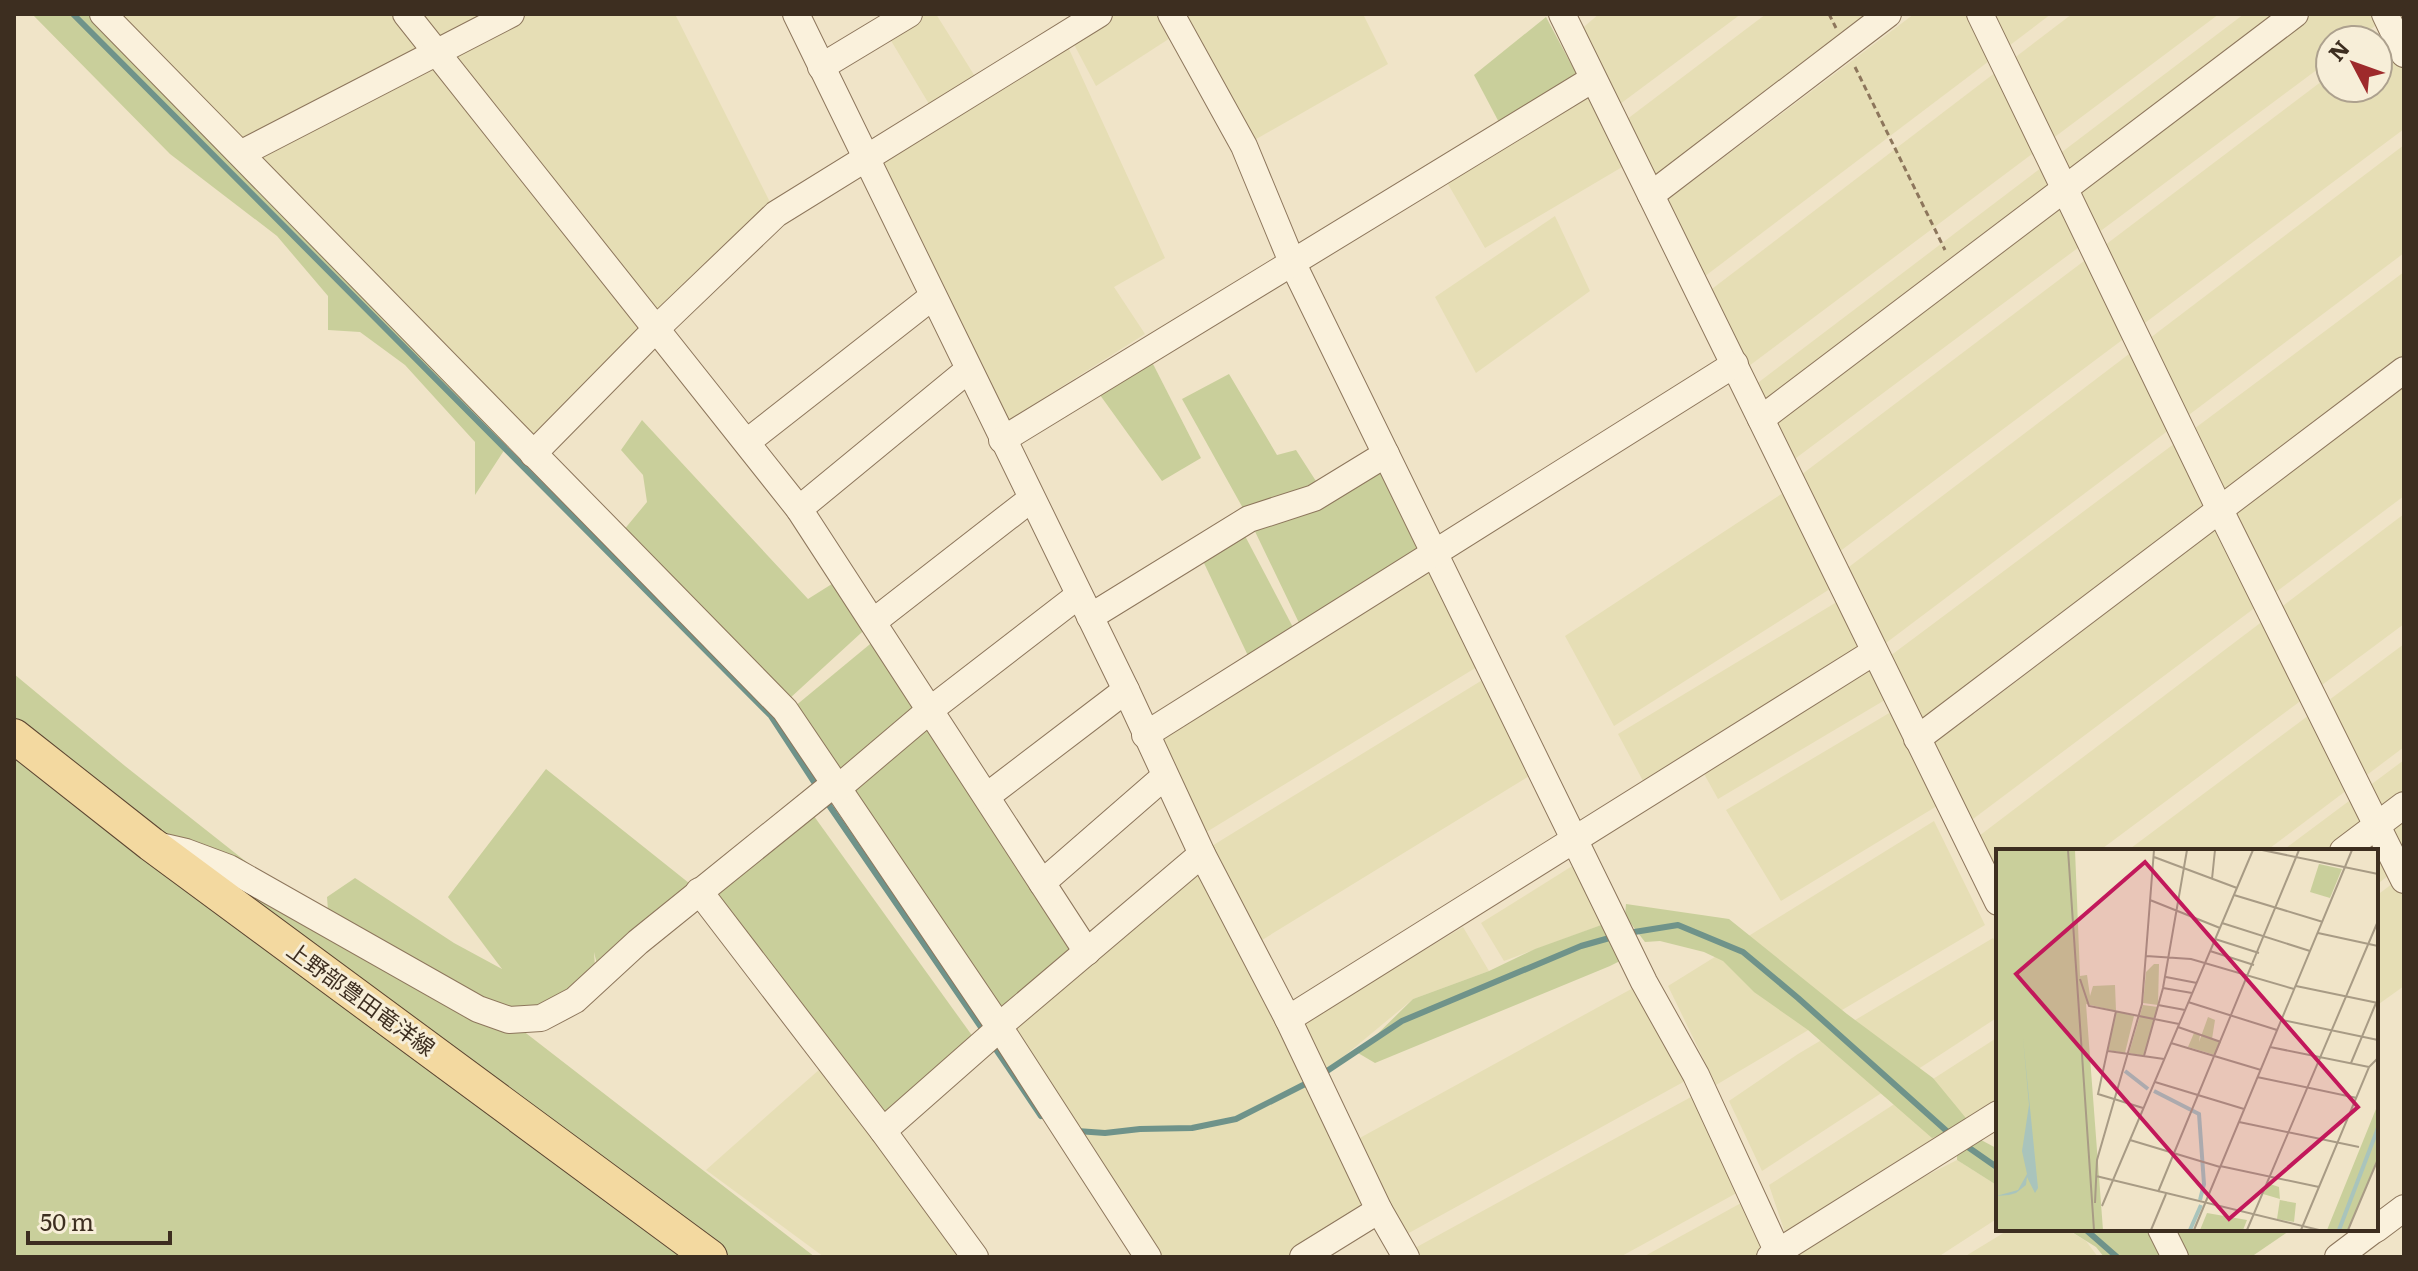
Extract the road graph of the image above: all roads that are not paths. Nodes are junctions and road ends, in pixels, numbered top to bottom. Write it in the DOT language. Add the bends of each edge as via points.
graph roads {
  1 [pos="103,14"];
  2 [pos="406,14"];
  3 [pos="511,14"];
  4 [pos="796,14"];
  5 [pos="909,14"];
  6 [pos="1099,14"];
  7 [pos="1171,14"];
  8 [pos="1562,14"];
  9 [pos="1888,14"];
  10 [pos="1980,14"];
  11 [pos="2295,14"];
  12 [pos="2385,14"];
  13 [pos="436,51"];
  14 [pos="2404,54"];
  15 [pos="821,67"];
  16 [pos="1593,79"];
  17 [pos="242,153"];
  18 [pos="865,158"];
  19 [pos="2065,189"];
  20 [pos="1651,195"];
  21 [pos="1292,262"];
  22 [pos="932,297"];
  23 [pos="657,328"];
  24 [pos="1735,364"];
  25 [pos="968,370"];
  26 [pos="2404,370"];
  27 [pos="1761,419"];
  28 [pos="1002,440"];
  29 [pos="747,442"];
  30 [pos="533,454"];
  31 [pos="1386,454"];
  32 [pos="1031,499"];
  33 [pos="799,509"];
  34 [pos="2220,510"];
  35 [pos="1435,554"];
  36 [pos="1085,606"];
  37 [pos="873,622"];
  38 [pos="1874,652"];
  39 [pos="1126,690"];
  40 [pos="930,710"];
  41 [pos="1145,735"];
  42 [pos="14,736"];
  43 [pos="1917,739"];
  44 [pos="1165,776"];
  45 [pos="836,786"];
  46 [pos="987,796"];
  47 [pos="2404,805"];
  48 [pos="2377,824"];
  49 [pos="1576,840"];
  50 [pos="151,844"];
  51 [pos="2346,849"];
  52 [pos="1202,854"];
  53 [pos="2404,880"];
  54 [pos="1042,883"];
  55 [pos="699,891"];
  56 [pos="1996,898"];
  57 [pos="1087,952"];
  58 [pos="1288,1019"];
  59 [pos="1000,1028"];
  60 [pos="1996,1115"];
  61 [pos="883,1131"];
  62 [pos="2404,1208"];
  63 [pos="1379,1210"];
  64 [pos="2378,1228"];
  65 [pos="2162,1231"];
  66 [pos="2373,1231"];
  67 [pos="1776,1255"];
  68 [pos="710,1257"];
  69 [pos="975,1257"];
  70 [pos="1148,1257"];
  71 [pos="1303,1257"];
  72 [pos="1406,1257"];
  73 [pos="2175,1257"];
  74 [pos="2338,1257"];
  1 -- 17 [label="street"];
  2 -- 13 [label="street"];
  3 -- 13 [label="street"];
  4 -- 15 [label="street"];
  5 -- 15 [label="street"];
  6 -- 18 [label="street"];
  7 -- 21 [label="street" via="1244,146"];
  8 -- 16 [label="street"];
  9 -- 20 [label="street"];
  10 -- 19 [label="street"];
  11 -- 19 [label="street"];
  12 -- 14 [label="street"];
  13 -- 17 [label="street"];
  13 -- 23 [label="street"];
  15 -- 18 [label="street"];
  16 -- 20 [label="street"];
  16 -- 21 [label="street"];
  17 -- 30 [label="street"];
  18 -- 22 [label="street"];
  18 -- 23 [label="street" via="776,214"];
  19 -- 27 [label="street"];
  19 -- 34 [label="street"];
  20 -- 24 [label="street"];
  21 -- 28 [label="street"];
  21 -- 31 [label="street"];
  22 -- 25 [label="street"];
  22 -- 29 [label="street"];
  23 -- 29 [label="street"];
  23 -- 30 [label="street"];
  24 -- 27 [label="street"];
  24 -- 35 [label="street"];
  25 -- 28 [label="street"];
  25 -- 33 [label="street"];
  26 -- 34 [label="street"];
  27 -- 38 [label="street"];
  28 -- 32 [label="street"];
  29 -- 33 [label="street"];
  30 -- 45 [label="street" via="785,710"];
  31 -- 35 [label="street"];
  31 -- 36 [label="street" via="1314,498 1249,519"];
  32 -- 36 [label="street"];
  32 -- 37 [label="street"];
  33 -- 37 [label="street"];
  34 -- 43 [label="street"];
  34 -- 48 [label="street"];
  35 -- 41 [label="street"];
  35 -- 49 [label="street"];
  36 -- 39 [label="street"];
  36 -- 40 [label="street"];
  37 -- 40 [label="street"];
  38 -- 43 [label="street"];
  38 -- 49 [label="street"];
  39 -- 41 [label="street"];
  39 -- 46 [label="street"];
  40 -- 45 [label="street"];
  40 -- 46 [label="street"];
  41 -- 44 [label="street"];
  42 -- 50 [label="main road, 上野部豊田竜洋線"];
  43 -- 56 [label="street"];
  44 -- 52 [label="street"];
  44 -- 54 [label="street"];
  45 -- 55 [label="street"];
  45 -- 59 [label="street"];
  46 -- 54 [label="street"];
  47 -- 48 [label="street"];
  48 -- 51 [label="street"];
  48 -- 53 [label="street"];
  49 -- 58 [label="street"];
  49 -- 67 [label="street" via="1644,982 1696,1075"];
  50 -- 55 [label="street" via="229,868 478,1009 509,1020 541,1018 575,1000"];
  50 -- 68 [label="main road, 上野部豊田竜洋線"];
  52 -- 57 [label="street"];
  52 -- 58 [label="street"];
  54 -- 57 [label="street"];
  55 -- 61 [label="street"];
  57 -- 59 [label="street"];
  58 -- 63 [label="street"];
  59 -- 61 [label="street"];
  59 -- 70 [label="street"];
  60 -- 67 [label="street"];
  61 -- 69 [label="street"];
  62 -- 64 [label="street"];
  63 -- 71 [label="street"];
  63 -- 72 [label="street"];
  65 -- 73 [label="street"];
  66 -- 74 [label="street"];
}
